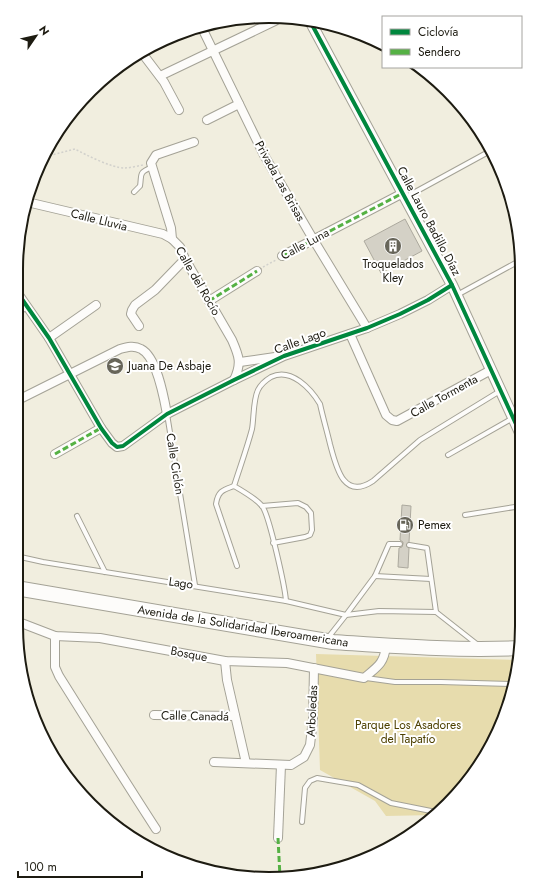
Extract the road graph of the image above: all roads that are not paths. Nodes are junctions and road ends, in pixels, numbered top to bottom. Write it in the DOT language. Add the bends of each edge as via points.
graph roads {
  1 [pos="271,23"];
  2 [pos="313,27"];
  3 [pos="204,31"];
  4 [pos="214,50"];
  5 [pos="145,57"];
  6 [pos="160,76"];
  7 [pos="239,104"];
  8 [pos="179,110"];
  9 [pos="207,120"];
  10 [pos="194,142"];
  11 [pos="486,153"];
  12 [pos="152,163"];
  13 [pos="134,192"];
  14 [pos="405,195"];
  15 [pos="32,203"];
  16 [pos="172,239"];
  17 [pos="313,239"];
  18 [pos="282,256"];
  19 [pos="185,259"];
  20 [pos="515,263"];
  21 [pos="257,271"];
  22 [pos="452,285"];
  23 [pos="456,295"];
  24 [pos="209,301"];
  25 [pos="23,302"];
  26 [pos="96,305"];
  27 [pos="26,306"];
  28 [pos="23,308"];
  29 [pos="139,326"];
  30 [pos="367,328"];
  31 [pos="350,334"];
  32 [pos="49,338"];
  33 [pos="284,356"];
  34 [pos="240,362"];
  35 [pos="491,370"];
  36 [pos="70,374"];
  37 [pos="234,380"];
  38 [pos="501,390"];
  39 [pos="23,398"];
  40 [pos="167,414"];
  41 [pos="513,418"];
  42 [pos="515,422"];
  43 [pos="101,428"];
  44 [pos="55,454"];
  45 [pos="448,455"];
  46 [pos="234,486"];
  47 [pos="262,506"];
  48 [pos="515,507"];
  49 [pos="465,515"];
  50 [pos="77,516"];
  51 [pos="273,543"];
  52 [pos="400,544"];
  53 [pos="409,545"];
  54 [pos="23,557"];
  55 [pos="237,566"];
  56 [pos="105,572"];
  57 [pos="374,576"];
  58 [pos="431,579"];
  59 [pos="195,585"];
  60 [pos="23,589"];
  61 [pos="286,601"];
  62 [pos="436,612"];
  63 [pos="346,615"];
  64 [pos="23,624"];
  65 [pos="55,636"];
  66 [pos="326,641"];
  67 [pos="386,646"];
  68 [pos="514,648"];
  69 [pos="485,650"];
  70 [pos="225,661"];
  71 [pos="314,668"];
  72 [pos="364,678"];
  73 [pos="508,684"];
  74 [pos="154,715"];
  75 [pos="235,716"];
  76 [pos="214,762"];
  77 [pos="246,764"];
  78 [pos="281,765"];
  79 [pos="431,811"];
  80 [pos="302,822"];
  81 [pos="156,829"];
  82 [pos="278,838"];
  1 -- 4 [label="street"];
  2 -- 14 [label="street, Calle Lauro Badillo Díaz"];
  3 -- 4 [label="street, Privada Las Brisas"];
  4 -- 6 [label="street"];
  4 -- 7 [label="street, Privada Las Brisas"];
  5 -- 6 [label="street"];
  6 -- 8 [label="street"];
  7 -- 9 [label="street"];
  7 -- 17 [label="street, Privada Las Brisas" via="264,155"];
  10 -- 12 [label="street" via="156,155"];
  11 -- 14 [label="lane"];
  12 -- 13 [label="lane" via="141,174 140,186"];
  12 -- 16 [label="street, Calle del Rocío"];
  14 -- 17 [label="street, Calle Luna"];
  14 -- 22 [label="street, Calle Lauro Badillo Díaz"];
  15 -- 16 [label="street, Calle Lluvia" via="163,234"];
  16 -- 19 [label="street, Calle del Rocío" via="180,247"];
  17 -- 18 [label="street, Calle Luna"];
  17 -- 30 [label="street, Privada Las Brisas"];
  19 -- 24 [label="street, Calle del Rocío"];
  19 -- 29 [label="street" via="155,290 135,305 131,314"];
  20 -- 23 [label="lane"];
  21 -- 24 [label="street"];
  22 -- 23 [label="street, Calle Lauro Badillo Díaz"];
  22 -- 30 [label="street, Calle Lago" via="428,300"];
  23 -- 35 [label="street, Calle Lauro Badillo Díaz"];
  24 -- 34 [label="street, Calle del Rocío" via="232,340"];
  25 -- 27 [label="street"];
  26 -- 32 [label="street"];
  27 -- 28 [label="street"];
  27 -- 32 [label="street"];
  30 -- 31 [label="street, Calle Lago"];
  31 -- 33 [label="street, Calle Lago"];
  31 -- 35 [label="street, Calle Tormenta" via="386,416 392,420 397,421"];
  32 -- 36 [label="street"];
  33 -- 34 [label="street"];
  33 -- 37 [label="street, Calle Lago"];
  34 -- 37 [label="street"];
  35 -- 38 [label="street, Calle Lauro Badillo Díaz"];
  36 -- 39 [label="street"];
  36 -- 40 [label="street, Calle Ciclón" via="120,349 129,346 141,348 150,359 161,384"];
  36 -- 43 [label="street"];
  37 -- 40 [label="street, Calle Lago"];
  38 -- 41 [label="street, Calle Lauro Badillo Díaz"];
  38 -- 46 [label="lane" via="420,440 373,481 366,485 354,486 343,480 336,467 320,404 315,395 299,380 284,374 274,376 260,386 257,392 252,428"];
  40 -- 43 [label="street, Calle Lago" via="123,446 117,447 112,443"];
  40 -- 59 [label="lane, Calle Ciclón"];
  41 -- 42 [label="street, Calle Lauro Badillo Díaz"];
  41 -- 45 [label="lane"];
  43 -- 44 [label="street"];
  46 -- 47 [label="lane"];
  46 -- 55 [label="lane" via="222,491 217,496 216,504"];
  47 -- 51 [label="lane"];
  47 -- 51 [label="lane" via="298,503 311,513 310,535"];
  48 -- 49 [label="lane"];
  50 -- 56 [label="lane"];
  51 -- 61 [label="lane"];
  52 -- 57 [label="lane" via="389,544"];
  53 -- 58 [label="lane" via="427,548"];
  54 -- 56 [label="lane, Lago"];
  56 -- 59 [label="lane, Lago"];
  57 -- 58 [label="lane"];
  57 -- 63 [label="lane"];
  58 -- 62 [label="lane"];
  59 -- 61 [label="lane, Lago"];
  60 -- 66 [label="highway, Avenida de la Solidaridad Iberoamericana"];
  61 -- 63 [label="lane, Lago"];
  62 -- 63 [label="lane, Lago"];
  62 -- 69 [label="lane"];
  63 -- 66 [label="lane"];
  64 -- 65 [label="street, Bosque"];
  65 -- 70 [label="street, Bosque" via="100,638"];
  65 -- 81 [label="street" via="56,667 59,676"];
  66 -- 67 [label="highway, Avenida de la Solidaridad Iberoamericana"];
  67 -- 69 [label="highway, Avenida de la Solidaridad Iberoamericana"];
  67 -- 72 [label="street" via="385,658"];
  68 -- 69 [label="highway, Avenida de la Solidaridad Iberoamericana"];
  70 -- 71 [label="street, Bosque" via="287,663"];
  70 -- 75 [label="street"];
  71 -- 72 [label="street, Bosque"];
  71 -- 78 [label="street, Arboledas" via="314,719 310,746 304,757 291,765"];
  72 -- 73 [label="lane, Bosque" via="394,682"];
  74 -- 75 [label="street, Calle Canadá"];
  75 -- 77 [label="street"];
  76 -- 77 [label="street, Arboledas"];
  77 -- 78 [label="street, Arboledas"];
  78 -- 82 [label="street"];
  79 -- 80 [label="lane" via="392,803 358,785 317,778 310,781 305,788"];
}
